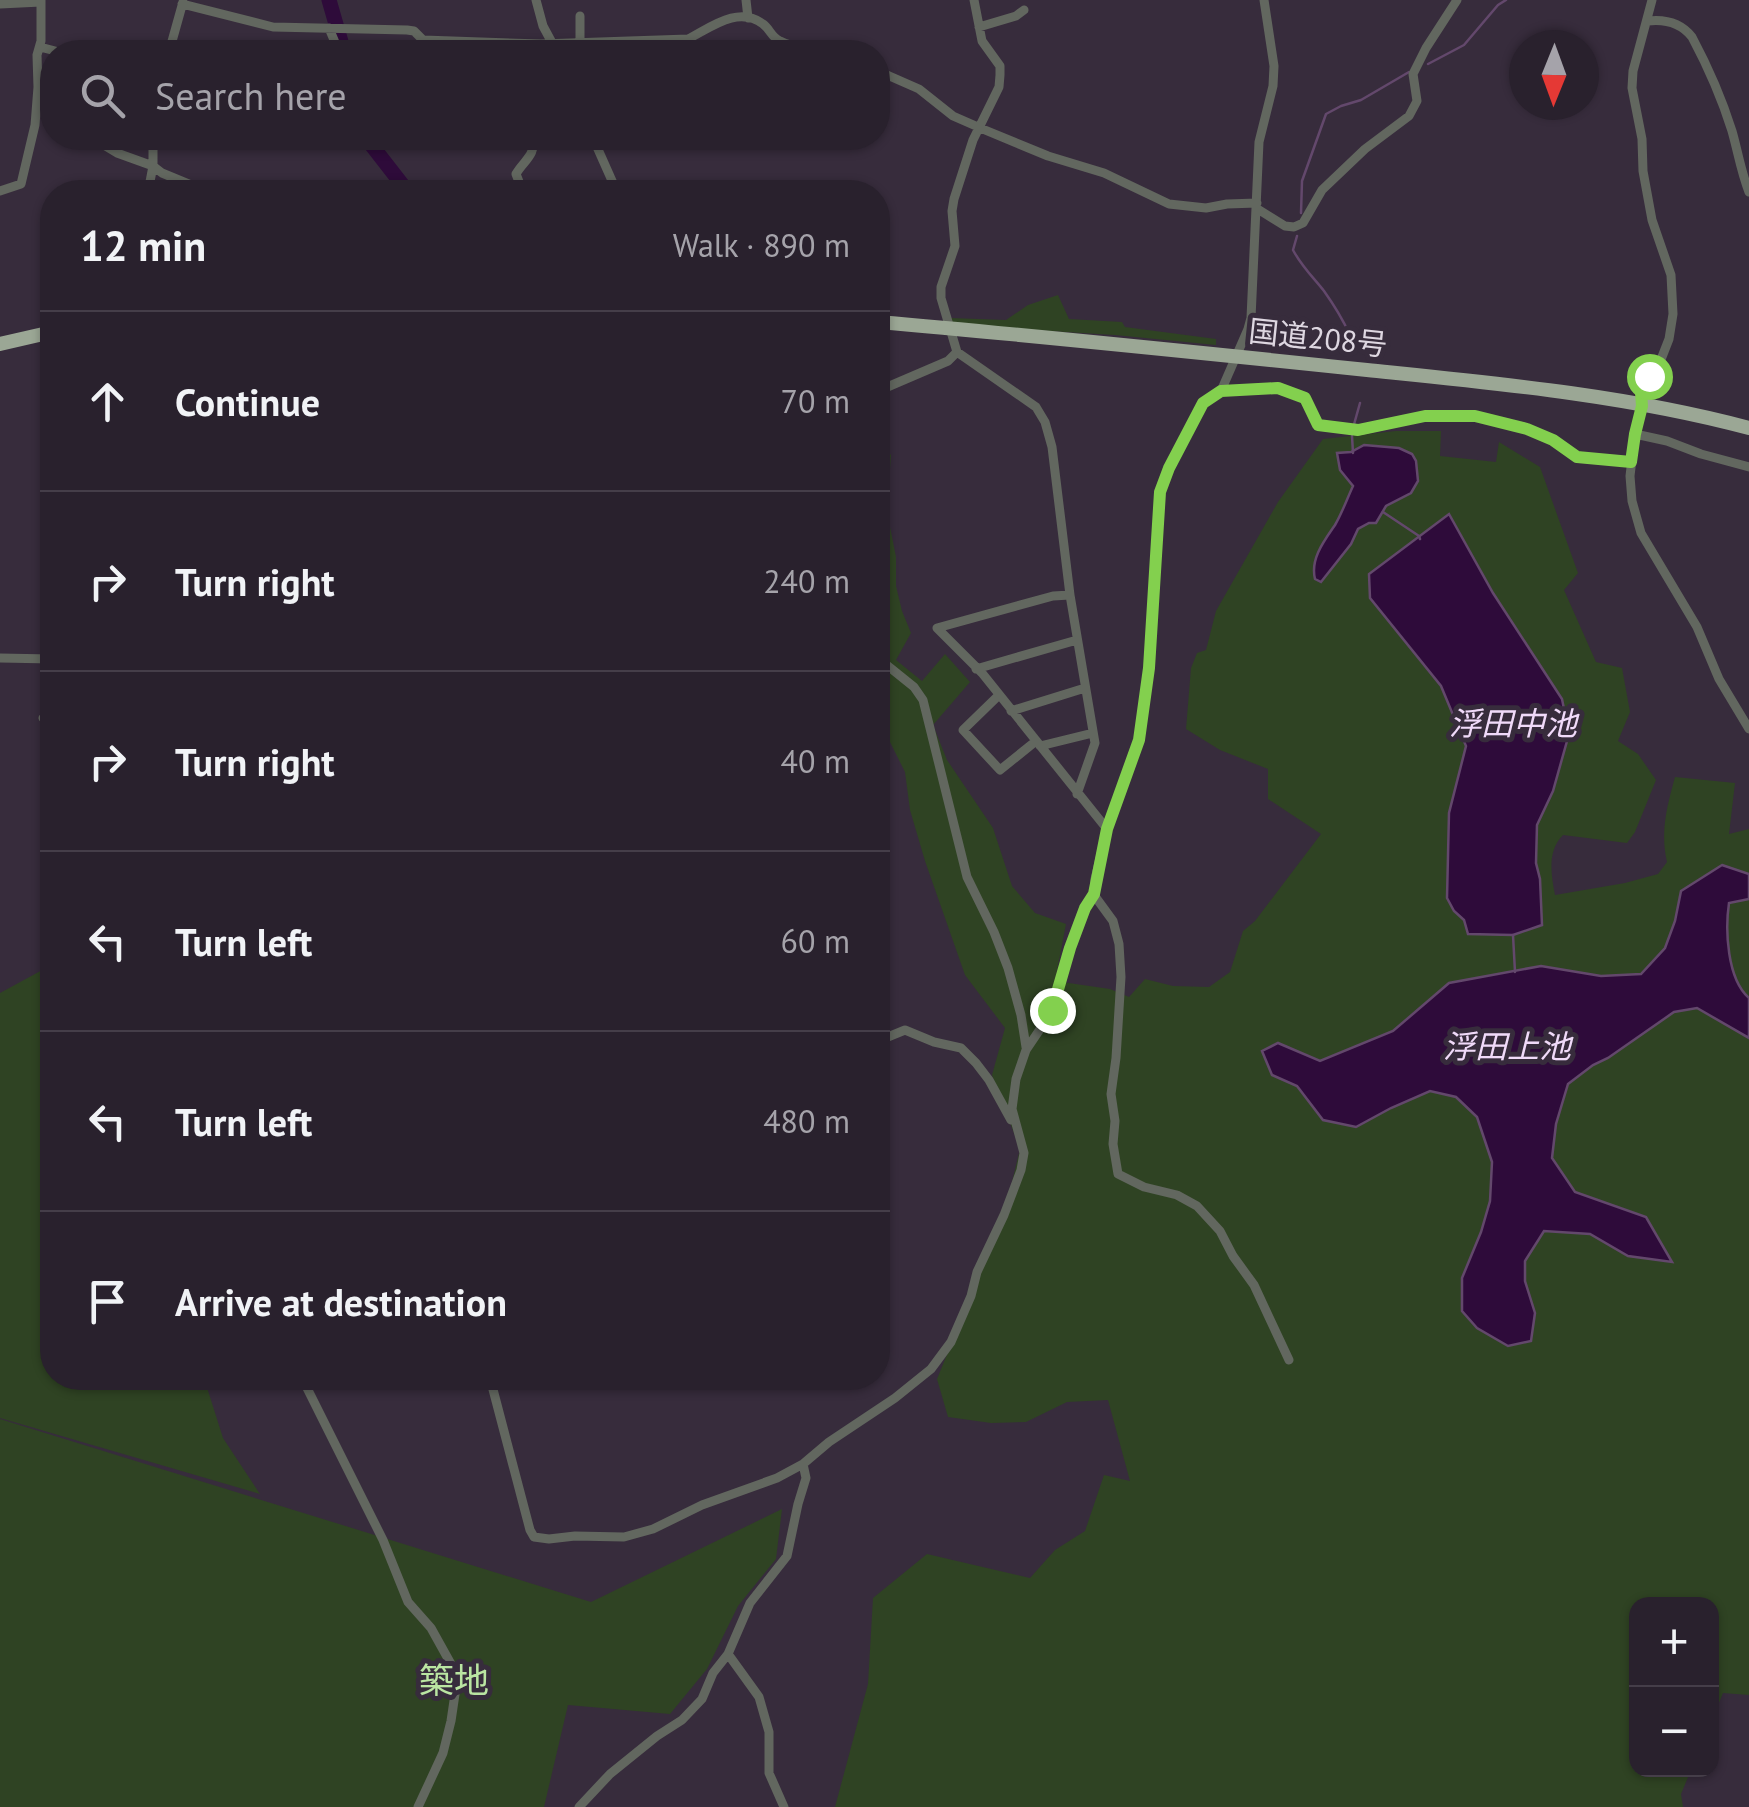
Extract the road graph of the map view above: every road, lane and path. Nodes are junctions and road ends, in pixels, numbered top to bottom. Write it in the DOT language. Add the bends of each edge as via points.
graph roads {
  1 [pos="536,0"];
  2 [pos="746,0"];
  3 [pos="974,0"];
  4 [pos="1264,0"];
  5 [pos="1438,0"];
  6 [pos="1652,0"];
  7 [pos="41,1"];
  8 [pos="183,2"];
  9 [pos="0,4"];
  10 [pos="1454,4"];
  11 [pos="1024,10"];
  12 [pos="580,16"];
  13 [pos="748,18"];
  14 [pos="1648,21"];
  15 [pos="980,27"];
  16 [pos="331,28"];
  17 [pos="40,40"];
  18 [pos="172,40"];
  19 [pos="335,40"];
  20 [pos="423,40"];
  21 [pos="550,40"];
  22 [pos="580,40"];
  23 [pos="688,40"];
  24 [pos="778,40"];
  25 [pos="40,47"];
  26 [pos="890,76"];
  27 [pos="979,128"];
  28 [pos="112,150"];
  29 [pos="154,150"];
  30 [pos="534,150"];
  31 [pos="598,150"];
  32 [pos="154,166"];
  33 [pos="151,180"];
  34 [pos="179,180"];
  35 [pos="519,180"];
  36 [pos="612,180"];
  37 [pos="0,191"];
  38 [pos="1749,192"];
  39 [pos="1256,206"];
  40 [pos="890,323"];
  41 [pos="950,329"];
  42 [pos="40,335"];
  43 [pos="0,344"];
  44 [pos="957,352"];
  45 [pos="1236,356"];
  46 [pos="890,386"];
  47 [pos="1221,391"];
  48 [pos="1642,406"];
  49 [pos="1749,428"];
  50 [pos="1635,434"];
  51 [pos="1631,462"];
  52 [pos="1749,467"];
  53 [pos="1070,595"];
  54 [pos="1077,640"];
  55 [pos="0,658"];
  56 [pos="40,659"];
  57 [pos="890,668"];
  58 [pos="976,668"];
  59 [pos="1085,688"];
  60 [pos="998,696"];
  61 [pos="1011,712"];
  62 [pos="1749,729"];
  63 [pos="1093,732"];
  64 [pos="1038,743"];
  65 [pos="1078,794"];
  66 [pos="1107,829"];
  67 [pos="1094,894"];
  68 [pos="890,1036"];
  69 [pos="1026,1050"];
  70 [pos="1021,1140"];
  71 [pos="1289,1360"];
  72 [pos="308,1390"];
  73 [pos="493,1390"];
  74 [pos="803,1464"];
  75 [pos="728,1654"];
  76 [pos="418,1807"];
  77 [pos="579,1807"];
  78 [pos="784,1807"];
  1 -- 21 [label="street"];
  2 -- 13 [label="street"];
  3 -- 15 [label="street"];
  4 -- 39 [label="street" via="1274,66 1259,142"];
  5 -- 10 [label="street"];
  6 -- 14 [label="street"];
  7 -- 9 [label="street"];
  7 -- 17 [label="street"];
  8 -- 16 [label="street" via="273,27"];
  8 -- 18 [label="street"];
  10 -- 39 [label="street" via="1414,74 1417,101 1409,116 1322,190 1303,223 1285,226"];
  11 -- 15 [label="street"];
  12 -- 22 [label="street"];
  13 -- 23 [label="street" via="711,24"];
  13 -- 24 [label="street"];
  14 -- 38 [label="street" via="1677,24 1692,37 1723,105"];
  14 -- 48 [label="street" via="1632,88 1652,220 1672,275 1672,314 1660,362 1641,392"];
  15 -- 27 [label="street" via="1000,76"];
  16 -- 19 [label="street"];
  16 -- 20 [label="street" via="407,30"];
  25 -- 37 [label="street" via="26,168 20,184"];
  26 -- 27 [label="street"];
  27 -- 39 [label="street" via="1169,204"];
  27 -- 41 [label="street" via="954,199 955,246 941,287"];
  28 -- 32 [label="street"];
  29 -- 32 [label="street"];
  30 -- 35 [label="street" via="516,174"];
  31 -- 36 [label="street"];
  32 -- 33 [label="street"];
  32 -- 34 [label="street"];
  39 -- 45 [label="street" via="1250,318"];
  40 -- 41 [label="highway, 国道208号"];
  41 -- 44 [label="street"];
  41 -- 45 [label="highway, 国道208号"];
  42 -- 43 [label="highway"];
  44 -- 46 [label="street"];
  44 -- 53 [label="street" via="1036,407 1045,422"];
  45 -- 47 [label="street"];
  45 -- 48 [label="highway, 国道208号"];
  47 -- 51 [label="street" via="1278,388 1305,398 1318,425 1352,430 1425,416 1475,416 1527,429 1577,457"];
  47 -- 66 [label="street" via="1203,403 1160,492 1144,714"];
  48 -- 49 [label="highway, 国道208号"];
  48 -- 50 [label="street"];
  50 -- 51 [label="street"];
  50 -- 52 [label="street"];
  51 -- 62 [label="street" via="1641,533"];
  53 -- 54 [label="street"];
  53 -- 58 [label="street" via="937,628"];
  54 -- 58 [label="street"];
  54 -- 59 [label="street"];
  55 -- 56 [label="street"];
  57 -- 69 [label="street" via="923,700 967,876 1008,968"];
  58 -- 60 [label="street"];
  59 -- 61 [label="street"];
  59 -- 63 [label="street"];
  60 -- 61 [label="street"];
  60 -- 64 [label="street" via="962,730 1000,770"];
  61 -- 64 [label="street"];
  63 -- 64 [label="street"];
  63 -- 65 [label="street"];
  64 -- 65 [label="street"];
  65 -- 66 [label="street"];
  66 -- 67 [label="street"];
  67 -- 69 [label="street" via="1052,1010"];
  67 -- 71 [label="street" via="1120,944 1110,1094 1118,1174 1197,1206 1220,1231"];
  68 -- 70 [label="street" via="905,1030 961,1048 990,1080"];
  69 -- 70 [label="street" via="1012,1108"];
  70 -- 74 [label="street" via="1022,1170 951,1342 919,1379"];
  72 -- 76 [label="street" via="408,1602 451,1664 454,1694 444,1752"];
  73 -- 74 [label="street" via="534,1537 624,1537"];
  74 -- 75 [label="street" via="806,1478 787,1556 750,1604"];
  75 -- 77 [label="street" via="682,1720 610,1774"];
  75 -- 78 [label="street" via="758,1697 770,1732 768,1773"];
}
